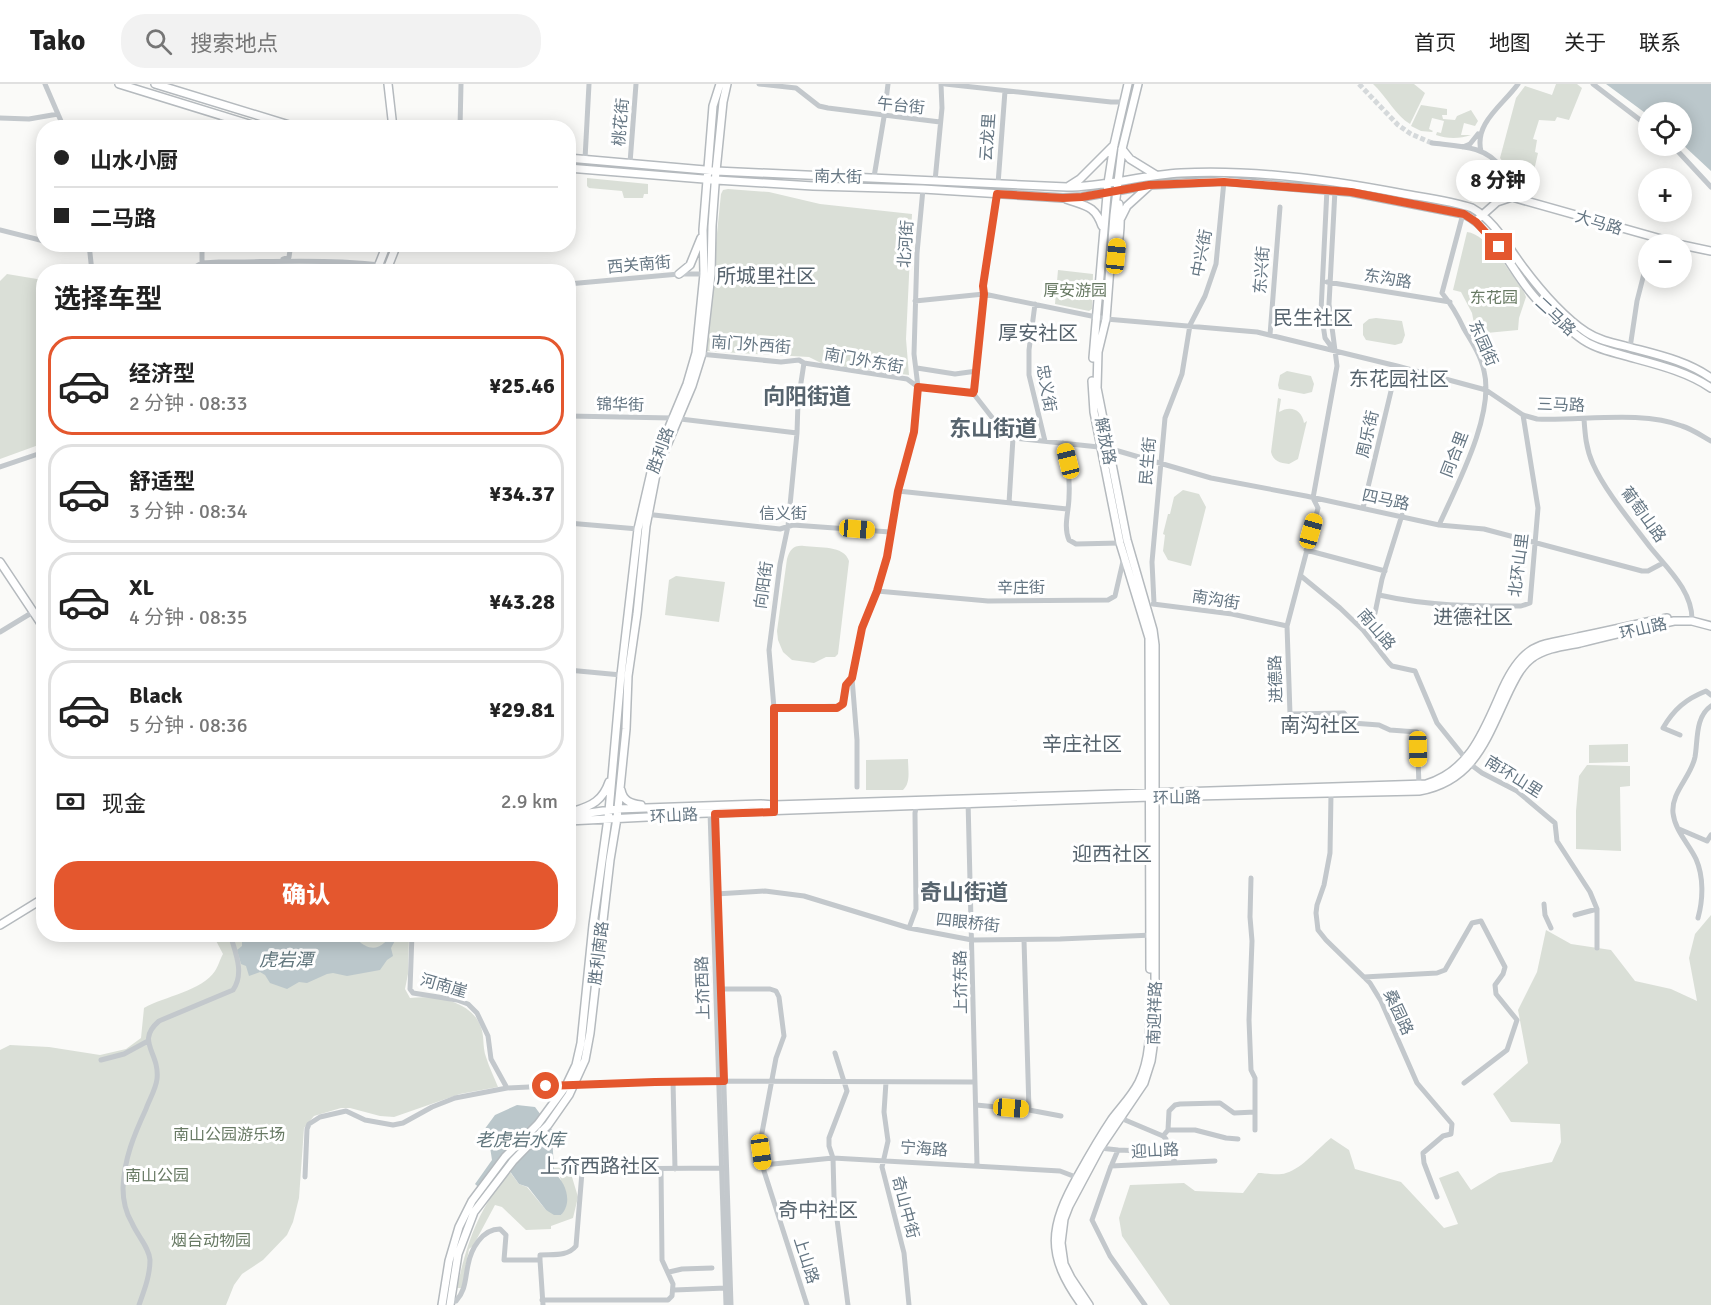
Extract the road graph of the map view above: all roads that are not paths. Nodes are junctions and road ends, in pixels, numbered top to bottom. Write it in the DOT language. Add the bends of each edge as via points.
graph roads {
  1 [pos="45,84"];
  2 [pos="119,84"];
  3 [pos="155,84"];
  4 [pos="388,84"];
  5 [pos="461,84"];
  6 [pos="589,84"];
  7 [pos="636,84"];
  8 [pos="720,84"];
  9 [pos="727,84"];
  10 [pos="759,84"];
  11 [pos="888,84"];
  12 [pos="943,84"];
  13 [pos="1011,84"];
  14 [pos="1128,84"];
  15 [pos="1138,84"];
  16 [pos="1518,84"];
  17 [pos="1593,84"];
  18 [pos="1007,91"];
  19 [pos="1124,102"];
  20 [pos="58,114"];
  21 [pos="224,115"];
  22 [pos="884,117"];
  23 [pos="0,118"];
  24 [pos="1638,118"];
  25 [pos="61,120"];
  26 [pos="222,120"];
  27 [pos="239,120"];
  28 [pos="273,120"];
  29 [pos="392,120"];
  30 [pos="460,120"];
  31 [pos="940,122"];
  32 [pos="1482,127"];
  33 [pos="1432,143"];
  34 [pos="1114,146"];
  35 [pos="1463,147"];
  36 [pos="1122,149"];
  37 [pos="1481,151"];
  38 [pos="1682,156"];
  39 [pos="576,158"];
  40 [pos="585,159"];
  41 [pos="630,163"];
  42 [pos="576,169"];
  43 [pos="712,170"];
  44 [pos="1502,170"];
  45 [pos="1156,175"];
  46 [pos="874,177"];
  47 [pos="707,180"];
  48 [pos="716,180"];
  49 [pos="935,181"];
  50 [pos="1118,181"];
  51 [pos="1224,182"];
  52 [pos="1108,183"];
  53 [pos="998,184"];
  54 [pos="1149,185"];
  55 [pos="1711,187"];
  56 [pos="1067,188"];
  57 [pos="923,189"];
  58 [pos="1331,190"];
  59 [pos="1107,192"];
  60 [pos="1117,193"];
  61 [pos="997,194"];
  62 [pos="1063,198"];
  63 [pos="1519,198"];
  64 [pos="1497,202"];
  65 [pos="1465,206"];
  66 [pos="1280,207"];
  67 [pos="1464,214"];
  68 [pos="1481,214"];
  69 [pos="1120,220"];
  70 [pos="1476,222"];
  71 [pos="0,230"];
  72 [pos="703,230"];
  73 [pos="1104,231"];
  74 [pos="1638,236"];
  75 [pos="36,239"];
  76 [pos="1692,247"];
  77 [pos="1711,251"];
  78 [pos="202,252"];
  79 [pos="289,252"];
  80 [pos="384,252"];
  81 [pos="249,262"];
  82 [pos="202,263"];
  83 [pos="380,263"];
  84 [pos="679,274"];
  85 [pos="708,274"];
  86 [pos="1109,275"];
  87 [pos="1322,281"];
  88 [pos="1330,282"];
  89 [pos="576,283"];
  90 [pos="1640,288"];
  91 [pos="984,294"];
  92 [pos="915,301"];
  93 [pos="1450,302"];
  94 [pos="1035,304"];
  95 [pos="1097,317"];
  96 [pos="1106,319"];
  97 [pos="1190,325"];
  98 [pos="1270,335"];
  99 [pos="1630,348"];
  100 [pos="1336,351"];
  101 [pos="699,354"];
  102 [pos="804,363"];
  103 [pos="1397,366"];
  104 [pos="917,368"];
  105 [pos="976,371"];
  106 [pos="1711,378"];
  107 [pos="918,387"];
  108 [pos="1711,388"];
  109 [pos="1486,390"];
  110 [pos="973,393"];
  111 [pos="1523,415"];
  112 [pos="576,416"];
  113 [pos="674,418"];
  114 [pos="1584,419"];
  115 [pos="797,433"];
  116 [pos="1013,438"];
  117 [pos="1045,441"];
  118 [pos="1711,441"];
  119 [pos="1063,443"];
  120 [pos="1104,448"];
  121 [pos="36,455"];
  122 [pos="1160,465"];
  123 [pos="0,467"];
  124 [pos="898,491"];
  125 [pos="1314,498"];
  126 [pos="1009,503"];
  127 [pos="1363,508"];
  128 [pos="1067,509"];
  129 [pos="645,514"];
  130 [pos="1402,515"];
  131 [pos="576,524"];
  132 [pos="1439,525"];
  133 [pos="788,526"];
  134 [pos="638,529"];
  135 [pos="890,532"];
  136 [pos="1534,542"];
  137 [pos="1120,543"];
  138 [pos="1306,550"];
  139 [pos="1127,555"];
  140 [pos="0,562"];
  141 [pos="1663,563"];
  142 [pos="1385,571"];
  143 [pos="1301,576"];
  144 [pos="877,591"];
  145 [pos="1379,595"];
  146 [pos="1154,603"];
  147 [pos="1143,606"];
  148 [pos="33,612"];
  149 [pos="36,616"];
  150 [pos="1692,619"];
  151 [pos="1711,621"];
  152 [pos="1287,626"];
  153 [pos="1711,626"];
  154 [pos="1363,630"];
  155 [pos="0,632"];
  156 [pos="576,671"];
  157 [pos="624,675"];
  158 [pos="852,678"];
  159 [pos="1711,695"];
  160 [pos="1711,706"];
  161 [pos="774,708"];
  162 [pos="1680,735"];
  163 [pos="1468,762"];
  164 [pos="613,768"];
  165 [pos="620,783"];
  166 [pos="1419,785"];
  167 [pos="857,787"];
  168 [pos="1331,794"];
  169 [pos="1153,795"];
  170 [pos="968,801"];
  171 [pos="919,806"];
  172 [pos="662,808"];
  173 [pos="618,809"];
  174 [pos="774,809"];
  175 [pos="712,810"];
  176 [pos="576,811"];
  177 [pos="609,811"];
  178 [pos="576,813"];
  179 [pos="616,818"];
  180 [pos="608,820"];
  181 [pos="576,821"];
  182 [pos="1680,829"];
  183 [pos="1711,835"];
  184 [pos="1251,878"];
  185 [pos="714,894"];
  186 [pos="36,903"];
  187 [pos="1544,904"];
  188 [pos="36,908"];
  189 [pos="1597,909"];
  190 [pos="1575,915"];
  191 [pos="1698,918"];
  192 [pos="0,925"];
  193 [pos="909,928"];
  194 [pos="1551,928"];
  195 [pos="0,930"];
  196 [pos="1153,935"];
  197 [pos="972,940"];
  198 [pos="1024,940"];
  199 [pos="232,942"];
  200 [pos="412,942"];
  201 [pos="1597,948"];
  202 [pos="1364,977"];
  203 [pos="721,988"];
  204 [pos="148,1041"];
  205 [pos="834,1053"];
  206 [pos="101,1060"];
  207 [pos="721,1081"];
  208 [pos="674,1082"];
  209 [pos="842,1082"];
  210 [pos="886,1082"];
  211 [pos="975,1082"];
  212 [pos="772,1083"];
  213 [pos="1464,1083"];
  214 [pos="574,1086"];
  215 [pos="507,1088"];
  216 [pos="566,1090"];
  217 [pos="976,1105"];
  218 [pos="1029,1110"];
  219 [pos="1255,1112"];
  220 [pos="1061,1116"];
  221 [pos="1116,1117"];
  222 [pos="1168,1130"];
  223 [pos="1255,1130"];
  224 [pos="1163,1136"];
  225 [pos="1238,1139"];
  226 [pos="1167,1146"];
  227 [pos="1100,1148"];
  228 [pos="1118,1150"];
  229 [pos="833,1158"];
  230 [pos="885,1160"];
  231 [pos="1215,1161"];
  232 [pos="1174,1163"];
  233 [pos="1112,1164"];
  234 [pos="763,1165"];
  235 [pos="977,1165"];
  236 [pos="724,1168"];
  237 [pos="661,1169"];
  238 [pos="675,1169"];
  239 [pos="305,1177"];
  240 [pos="1080,1178"];
  241 [pos="1437,1197"];
  242 [pos="540,1260"];
  243 [pos="712,1268"];
  244 [pos="669,1272"];
  245 [pos="728,1288"];
  246 [pos="674,1290"];
  247 [pos="543,1303"];
  248 [pos="450,1304"];
  249 [pos="139,1305"];
  250 [pos="442,1305"];
  251 [pos="726,1305"];
  252 [pos="731,1305"];
  253 [pos="807,1305"];
  254 [pos="848,1305"];
  255 [pos="909,1305"];
  256 [pos="1082,1305"];
  257 [pos="1089,1305"];
  258 [pos="1145,1305"];
  1 -- 20 [label="street"];
  2 -- 21 [label="main road"];
  3 -- 28 [label="main road"];
  4 -- 29 [label="main road"];
  5 -- 30 [label="street"];
  6 -- 40 [label="street"];
  7 -- 41 [label="street, 桃花街"];
  8 -- 43 [label="main road, 胜利路" via="714,106"];
  9 -- 43 [label="main road, 胜利路"];
  10 -- 22 [label="street, 午台街" via="796,88 819,106"];
  11 -- 22 [label="street"];
  12 -- 18 [label="street"];
  12 -- 31 [label="street"];
  13 -- 18 [label="street, 云龙里"];
  14 -- 19 [label="main road, 解放路"];
  15 -- 36 [label="main road, 解放路"];
  16 -- 32 [label="street"];
  17 -- 24 [label="street"];
  18 -- 19 [label="street"];
  18 -- 53 [label="street, 云龙里"];
  19 -- 34 [label="main road, 解放路"];
  20 -- 23 [label="street"];
  20 -- 25 [label="street"];
  21 -- 26 [label="street"];
  21 -- 27 [label="main road"];
  22 -- 31 [label="street, 午台街"];
  22 -- 46 [label="street"];
  31 -- 49 [label="street"];
  32 -- 35 [label="street" via="1476,138"];
  32 -- 37 [label="street"];
  33 -- 35 [label="street"];
  34 -- 52 [label="main road, 解放路"];
  34 -- 56 [label="main road"];
  35 -- 37 [label="street"];
  36 -- 45 [label="main road" via="1130,159"];
  36 -- 50 [label="main road, 解放路"];
  37 -- 44 [label="street"];
  38 -- 55 [label="street"];
  39 -- 40 [label="main road, 南大街"];
  40 -- 41 [label="main road, 南大街"];
  41 -- 43 [label="main road, 南大街"];
  42 -- 47 [label="main road, 南大街"];
  43 -- 46 [label="main road, 南大街"];
  43 -- 47 [label="main road, 胜利路"];
  43 -- 48 [label="main road, 胜利路"];
  44 -- 63 [label="street"];
  44 -- 64 [label="main road" via="1504,185"];
  45 -- 50 [label="main road, 二马路"];
  45 -- 65 [label="main road, 二马路" via="1226,173 1343,182"];
  46 -- 49 [label="main road, 南大街"];
  47 -- 48 [label="main road, 南大街"];
  47 -- 72 [label="main road, 胜利路"];
  48 -- 57 [label="main road, 南大街"];
  48 -- 85 [label="main road, 胜利路"];
  49 -- 53 [label="main road, 南大街"];
  50 -- 52 [label="main road, 二马路"];
  50 -- 60 [label="main road, 解放路"];
  51 -- 54 [label="main road, 二马路"];
  51 -- 58 [label="main road, 二马路"];
  51 -- 97 [label="street, 中兴街" via="1216,264"];
  52 -- 56 [label="main road, 南大街"];
  52 -- 59 [label="main road, 解放路"];
  53 -- 56 [label="main road, 南大街"];
  54 -- 60 [label="main road, 二马路"];
  54 -- 69 [label="main road" via="1127,206"];
  57 -- 61 [label="main road, 南大街"];
  57 -- 92 [label="street, 北河街"];
  58 -- 67 [label="main road, 二马路"];
  58 -- 87 [label="street"];
  58 -- 88 [label="street"];
  59 -- 60 [label="main road, 二马路"];
  59 -- 62 [label="main road, 南大街"];
  59 -- 73 [label="main road, 解放路"];
  60 -- 69 [label="main road"];
  60 -- 86 [label="main road, 解放路"];
  61 -- 62 [label="main road, 南大街"];
  61 -- 91 [label="street"];
  62 -- 73 [label="main road" via="1092,208"];
  63 -- 64 [label="main road, 大马路"];
  63 -- 74 [label="main road, 大马路"];
  64 -- 68 [label="main road"];
  65 -- 67 [label="street, 东园街"];
  65 -- 68 [label="main road, 二马路"];
  66 -- 98 [label="street, 东兴街"];
  67 -- 70 [label="main road, 二马路"];
  67 -- 93 [label="street, 东园街" via="1442,293"];
  68 -- 70 [label="main road"];
  68 -- 99 [label="main road, 二马路" via="1551,302 1592,336"];
  69 -- 86 [label="main road" via="1116,256"];
  70 -- 108 [label="main road, 二马路" via="1544,308 1581,339 1600,349 1682,372"];
  71 -- 75 [label="street"];
  72 -- 84 [label="main road" via="693,260"];
  72 -- 85 [label="main road, 胜利路"];
  73 -- 95 [label="main road, 解放路"];
  76 -- 77 [label="main road, 大马路"];
  78 -- 82 [label="street"];
  79 -- 81 [label="street" via="288,259"];
  80 -- 83 [label="main road"];
  81 -- 82 [label="street"];
  81 -- 83 [label="street"];
  84 -- 85 [label="street, 西关南街"];
  84 -- 89 [label="street, 西关南街"];
  85 -- 101 [label="main road, 胜利路"];
  86 -- 96 [label="main road, 解放路"];
  87 -- 88 [label="street, 东沟路"];
  87 -- 100 [label="street" via="1324,338"];
  88 -- 93 [label="street, 东沟路"];
  88 -- 100 [label="street" via="1329,317"];
  90 -- 99 [label="street"];
  91 -- 92 [label="street, 三马路"];
  91 -- 94 [label="street, 三马路"];
  91 -- 105 [label="street"];
  92 -- 104 [label="street, 北河街"];
  93 -- 109 [label="street, 东园街" via="1484,369"];
  94 -- 95 [label="street, 三马路"];
  94 -- 117 [label="street, 忠义街" via="1029,375"];
  95 -- 96 [label="street, 三马路"];
  95 -- 120 [label="main road, 解放路" via="1092,387"];
  96 -- 97 [label="street, 三马路"];
  96 -- 120 [label="main road, 解放路" via="1098,352 1097,388"];
  97 -- 98 [label="street, 三马路"];
  97 -- 122 [label="street, 民生街" via="1182,374 1165,418"];
  98 -- 100 [label="street, 三马路"];
  99 -- 106 [label="main road, 二马路" via="1685,364"];
  100 -- 103 [label="street, 三马路"];
  100 -- 125 [label="street" via="1337,366"];
  101 -- 102 [label="street, 南门外西街"];
  101 -- 113 [label="main road, 胜利路"];
  102 -- 107 [label="street, 南门外东街" via="907,380"];
  102 -- 115 [label="street, 向阳街"];
  103 -- 109 [label="street, 三马路"];
  103 -- 127 [label="street, 周乐街"];
  104 -- 105 [label="street" via="955,374"];
  104 -- 107 [label="street, 北河街"];
  105 -- 110 [label="street"];
  107 -- 110 [label="street, 南门外东街"];
  107 -- 124 [label="street, 北河街" via="914,432"];
  109 -- 111 [label="street, 三马路"];
  109 -- 132 [label="street, 同合里" via="1484,412 1469,458"];
  110 -- 116 [label="street" via="1000,429"];
  111 -- 114 [label="street, 三马路" via="1537,419"];
  111 -- 136 [label="street, 北环山里" via="1538,508"];
  112 -- 113 [label="street, 锦华街"];
  113 -- 115 [label="street, 锦华街"];
  113 -- 129 [label="main road, 胜利路" via="652,468"];
  114 -- 118 [label="street, 三马路" via="1668,422"];
  114 -- 141 [label="street, 葡萄山路" via="1593,465"];
  115 -- 133 [label="street, 向阳街"];
  116 -- 117 [label="street, 四马路"];
  116 -- 126 [label="street"];
  117 -- 119 [label="street, 四马路"];
  119 -- 120 [label="street, 四马路"];
  119 -- 128 [label="street" via="1068,461"];
  120 -- 122 [label="street, 四马路"];
  120 -- 137 [label="main road, 解放路"];
  120 -- 139 [label="main road, 解放路"];
  121 -- 123 [label="street"];
  122 -- 125 [label="street, 四马路"];
  122 -- 146 [label="street, 民生街" via="1152,562"];
  124 -- 126 [label="street"];
  124 -- 135 [label="street, 北河街"];
  125 -- 127 [label="street, 四马路"];
  125 -- 138 [label="street, 进德路" via="1317,508"];
  126 -- 128 [label="street"];
  127 -- 130 [label="street, 四马路"];
  128 -- 137 [label="street" via="1066,530 1072,543"];
  129 -- 133 [label="street, 信义街" via="780,529"];
  129 -- 134 [label="main road, 胜利路"];
  129 -- 157 [label="main road, 胜利路" via="637,614"];
  130 -- 132 [label="street, 四马路"];
  130 -- 142 [label="street"];
  131 -- 134 [label="street"];
  132 -- 136 [label="street, 四马路" via="1484,529"];
  133 -- 135 [label="street, 信义街"];
  133 -- 161 [label="street, 向阳街" via="770,631"];
  134 -- 157 [label="main road, 胜利路"];
  135 -- 144 [label="street, 北河街"];
  136 -- 141 [label="street, 四马路" via="1642,572"];
  136 -- 145 [label="street, 北环山里" via="1531,601 1526,606 1445,606"];
  137 -- 139 [label="main road, 解放路"];
  138 -- 142 [label="street"];
  138 -- 143 [label="street, 进德路"];
  139 -- 144 [label="street, 辛庄街" via="1115,596 1108,600 987,601"];
  139 -- 147 [label="main road, 解放路"];
  140 -- 148 [label="main road"];
  141 -- 150 [label="street, 葡萄山路" via="1688,599"];
  142 -- 145 [label="street"];
  143 -- 152 [label="street, 进德路"];
  143 -- 154 [label="street, 南山路"];
  144 -- 158 [label="street, 北河街" via="862,628"];
  145 -- 154 [label="street" via="1375,613"];
  146 -- 147 [label="street, 南沟街"];
  146 -- 152 [label="street, 南沟街"];
  147 -- 169 [label="main road, 解放路" via="1149,646"];
  148 -- 149 [label="main road"];
  148 -- 155 [label="street"];
  150 -- 151 [label="main road, 环山路"];
  150 -- 153 [label="main road, 环山路"];
  150 -- 163 [label="main road, 环山路" via="1667,618 1529,651 1507,681"];
  152 -- 166 [label="street, 进德路" via="1290,714 1344,713 1352,723 1417,732"];
  154 -- 163 [label="street, 南山路" via="1392,666 1417,673 1437,723"];
  156 -- 157 [label="street"];
  157 -- 164 [label="main road, 胜利路"];
  157 -- 165 [label="main road, 胜利路" via="626,729"];
  158 -- 161 [label="street" via="839,707"];
  158 -- 167 [label="street"];
  159 -- 162 [label="street" via="1706,691 1687,699 1666,722 1663,728"];
  160 -- 182 [label="street" via="1700,722 1694,760 1673,804 1673,816"];
  161 -- 174 [label="street, 向阳街"];
  163 -- 166 [label="main road, 环山路" via="1441,779"];
  163 -- 168 [label="main road, 环山路" via="1454,779 1426,790"];
  163 -- 189 [label="street, 南环山里" via="1517,790 1555,823 1557,841"];
  164 -- 176 [label="main road" via="603,797"];
  164 -- 177 [label="main road, 胜利路"];
  165 -- 172 [label="main road" via="628,802"];
  165 -- 173 [label="main road, 胜利路"];
  166 -- 169 [label="main road, 环山路"];
  168 -- 169 [label="main road, 环山路"];
  168 -- 202 [label="street, 桑园路" via="1330,853 1316,922 1326,940"];
  169 -- 170 [label="main road, 环山路"];
  169 -- 196 [label="main road, 南迎祥路"];
  170 -- 171 [label="main road, 环山路"];
  170 -- 174 [label="main road, 环山路"];
  170 -- 197 [label="street, 上夼东路"];
  171 -- 174 [label="main road, 环山路"];
  171 -- 193 [label="street" via="915,813 916,909"];
  172 -- 173 [label="main road, 环山路"];
  172 -- 175 [label="main road, 环山路"];
  173 -- 177 [label="main road, 环山路"];
  173 -- 179 [label="main road, 胜利路"];
  174 -- 175 [label="main road, 环山路"];
  175 -- 179 [label="main road, 环山路"];
  175 -- 185 [label="street, 上夼西路"];
  177 -- 178 [label="main road, 环山路"];
  177 -- 180 [label="main road, 胜利路"];
  179 -- 180 [label="main road, 环山路"];
  179 -- 214 [label="main road, 胜利南路" via="588,1047"];
  180 -- 181 [label="main road, 环山路"];
  180 -- 216 [label="main road, 胜利南路" via="581,1043"];
  182 -- 183 [label="street" via="1707,841"];
  182 -- 191 [label="street" via="1696,859 1702,884"];
  184 -- 219 [label="street" via="1249,1020"];
  185 -- 193 [label="street, 四眼桥街" via="765,891 804,896"];
  185 -- 203 [label="street, 上夼西路"];
  185 -- 207 [label="street, 上夼西路"];
  186 -- 192 [label="main road"];
  187 -- 194 [label="street"];
  188 -- 195 [label="main road"];
  189 -- 190 [label="street"];
  189 -- 201 [label="street"];
  193 -- 197 [label="street, 四眼桥街"];
  196 -- 198 [label="street, 四眼桥街"];
  196 -- 221 [label="main road, 南迎祥路" via="1146,1062 1135,1089"];
  197 -- 198 [label="street, 四眼桥街"];
  197 -- 211 [label="street, 上夼东路"];
  198 -- 218 [label="street"];
  199 -- 204 [label="street" via="239,971 233,990 159,1020 147,1035"];
  200 -- 215 [label="street, 河南崖" via="412,993 457,1000 477,1013 488,1036 490,1059"];
  202 -- 213 [label="street" via="1445,970 1472,923 1481,921 1505,967 1495,985 1496,994 1517,1020 1507,1050"];
  202 -- 241 [label="street, 桑园路" via="1381,1001 1417,1083 1452,1124 1451,1134 1424,1153"];
  203 -- 207 [label="street, 上夼西路"];
  203 -- 212 [label="street, 上山路" via="776,991 784,1036"];
  204 -- 206 [label="street" via="124,1054"];
  204 -- 249 [label="street" via="158,1067 157,1082 127,1155 123,1187 131,1222 150,1260"];
  205 -- 209 [label="street"];
  207 -- 208 [label="street"];
  207 -- 212 [label="street"];
  207 -- 236 [label="street, 上夼西路"];
  208 -- 214 [label="street"];
  208 -- 238 [label="street"];
  209 -- 210 [label="street"];
  209 -- 212 [label="street"];
  209 -- 229 [label="street" via="847,1091 829,1137"];
  210 -- 211 [label="street"];
  210 -- 230 [label="street, 奇山中街"];
  211 -- 217 [label="street, 上夼东路"];
  212 -- 234 [label="street, 上山路" via="761,1138"];
  214 -- 216 [label="main road"];
  215 -- 216 [label="street"];
  215 -- 239 [label="street" via="455,1098 393,1125 365,1120 346,1111 320,1117 307,1129"];
  216 -- 248 [label="main road, 胜利南路" via="548,1125 513,1161 474,1212 462,1241"];
  216 -- 250 [label="main road, 胜利南路" via="505,1157 459,1227 448,1262"];
  217 -- 218 [label="street"];
  217 -- 235 [label="street, 上夼东路"];
  218 -- 220 [label="street"];
  219 -- 222 [label="street" via="1234,1113 1220,1103 1175,1105 1169,1111"];
  219 -- 223 [label="street"];
  221 -- 224 [label="street"];
  221 -- 227 [label="main road, 南迎祥路"];
  221 -- 240 [label="main road, 南迎祥路"];
  222 -- 224 [label="street"];
  222 -- 225 [label="street" via="1196,1130"];
  224 -- 226 [label="street"];
  226 -- 228 [label="street" via="1143,1151"];
  226 -- 232 [label="street" via="1174,1154"];
  227 -- 228 [label="street"];
  227 -- 240 [label="main road, 南迎祥路"];
  228 -- 233 [label="street"];
  229 -- 230 [label="street, 宁海路"];
  229 -- 234 [label="street, 宁海路"];
  229 -- 254 [label="street"];
  230 -- 235 [label="street, 宁海路"];
  230 -- 255 [label="street, 奇山中街" via="882,1167 904,1253"];
  231 -- 232 [label="street, 迎山路"];
  232 -- 258 [label="street, 迎山路" via="1111,1166 1092,1220 1110,1257"];
  234 -- 253 [label="street, 上山路"];
  235 -- 240 [label="street, 宁海路" via="1060,1171"];
  236 -- 238 [label="street"];
  236 -- 245 [label="street, 上夼西路"];
  237 -- 238 [label="street"];
  237 -- 242 [label="street" via="583,1170 576,1246 569,1253 540,1255"];
  237 -- 244 [label="street" via="662,1260"];
  240 -- 256 [label="main road, 南迎祥路" via="1058,1218 1056,1244 1061,1272"];
  240 -- 257 [label="main road, 南迎祥路" via="1064,1219 1061,1243 1064,1264"];
  242 -- 247 [label="street"];
  242 -- 248 [label="street" via="504,1260 506,1235 500,1229 487,1232 469,1260 460,1297"];
  243 -- 244 [label="street"];
  244 -- 246 [label="street"];
  245 -- 246 [label="street"];
  245 -- 251 [label="street, 上夼西路"];
  245 -- 252 [label="street, 上夼西路"];
  246 -- 247 [label="street" via="668,1300"];
}
